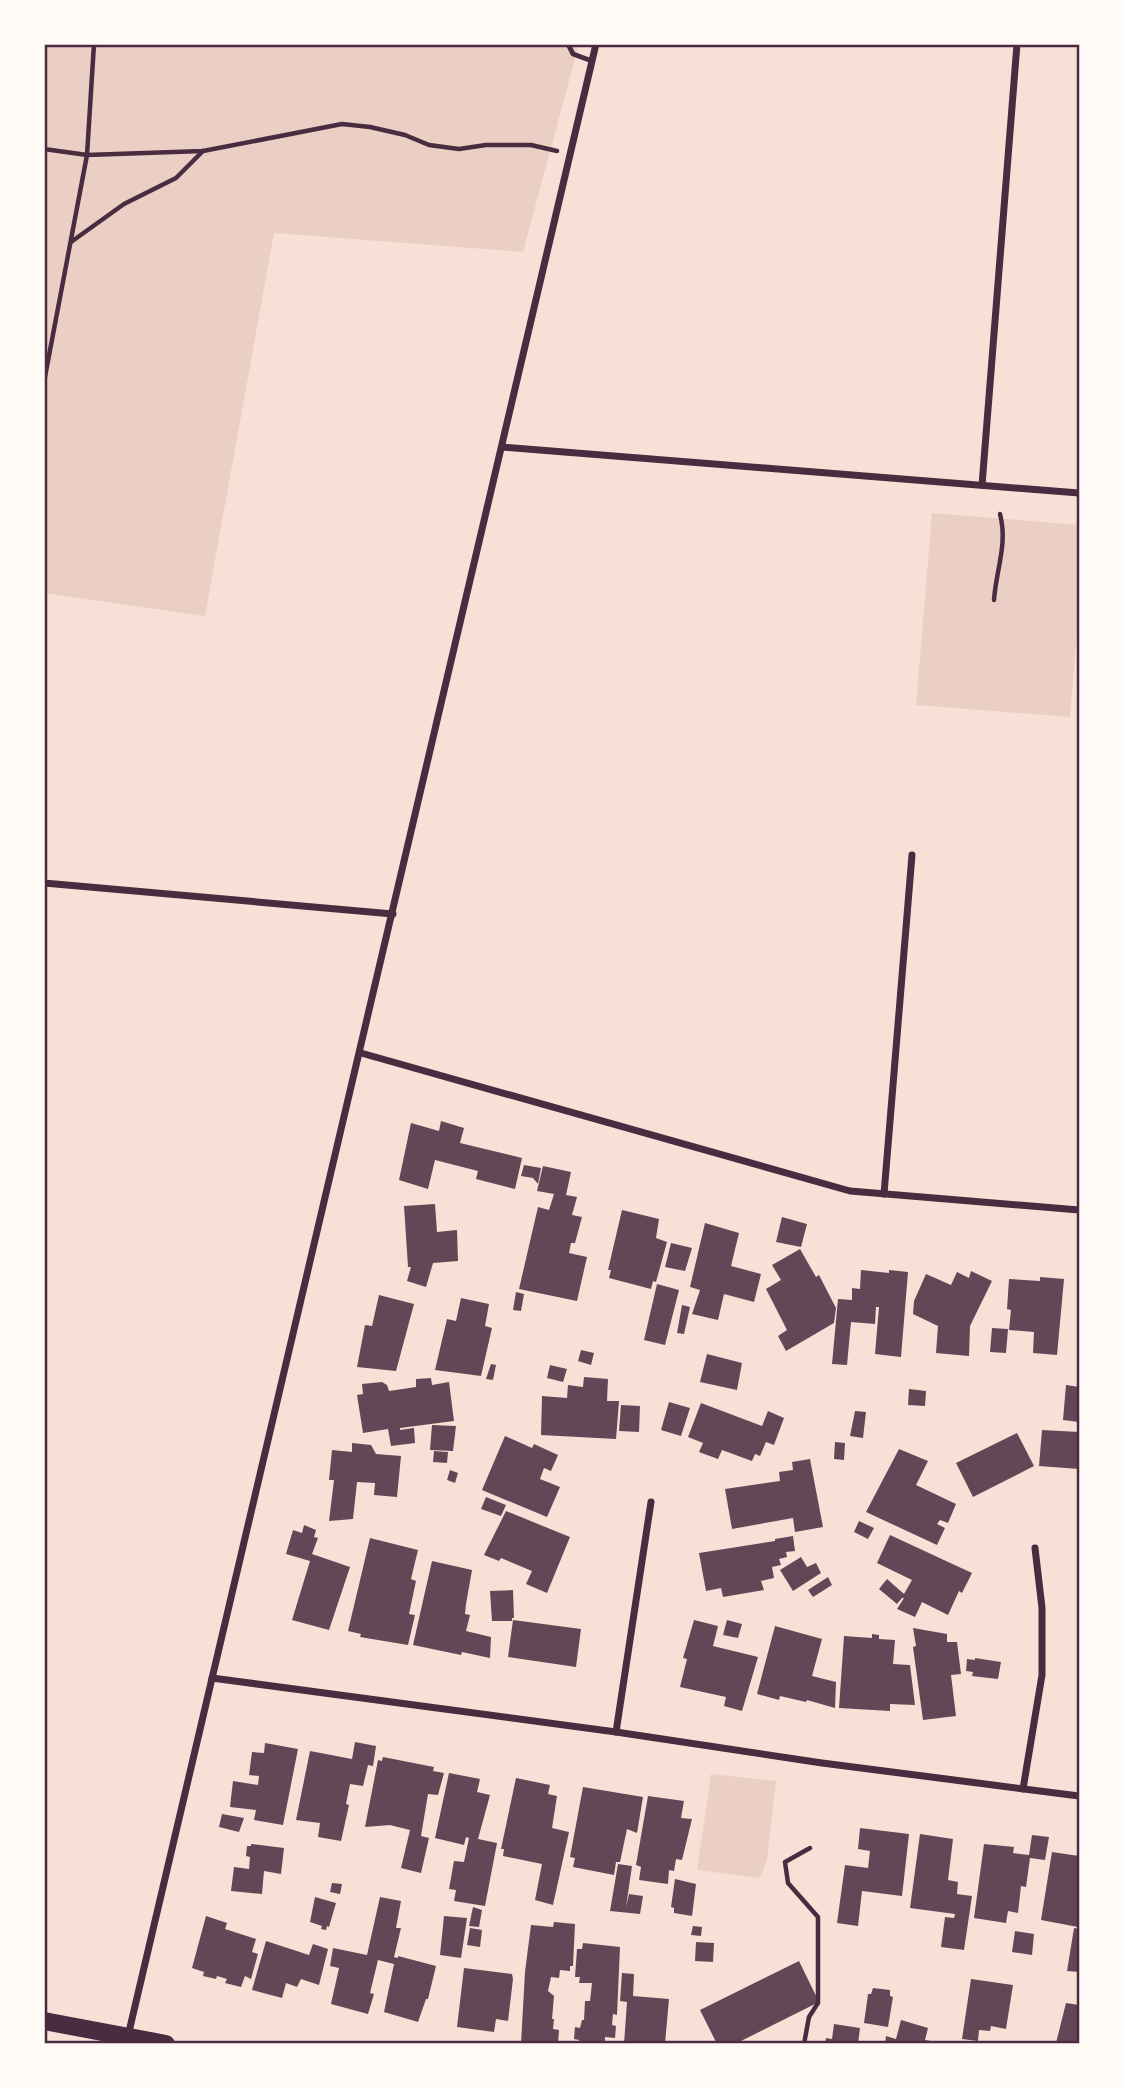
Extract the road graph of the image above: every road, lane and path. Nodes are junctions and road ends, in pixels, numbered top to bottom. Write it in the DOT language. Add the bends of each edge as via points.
graph roads {
  1 [pos="94,44"];
  2 [pos="568,44"];
  3 [pos="596,44"];
  4 [pos="1017,44"];
  5 [pos="592,61"];
  6 [pos="44,149"];
  7 [pos="203,151"];
  8 [pos="570,154"];
  9 [pos="87,155"];
  10 [pos="70,242"];
  11 [pos="44,382"];
  12 [pos="502,447"];
  13 [pos="982,485"];
  14 [pos="1079,493"];
  15 [pos="1000,514"];
  16 [pos="994,600"];
  17 [pos="912,855"];
  18 [pos="44,883"];
  19 [pos="393,915"];
  20 [pos="360,1054"];
  21 [pos="884,1194"];
  22 [pos="1079,1210"];
  23 [pos="651,1502"];
  24 [pos="1035,1548"];
  25 [pos="212,1678"];
  26 [pos="616,1732"];
  27 [pos="1023,1789"];
  28 [pos="1079,1796"];
  29 [pos="810,1848"];
  30 [pos="44,2021"];
  31 [pos="127,2040"];
  32 [pos="166,2044"];
  33 [pos="804,2044"];
  1 -- 9 [label="path"];
  2 -- 5 [label="lane" via="573,54"];
  3 -- 5 [label="street"];
  4 -- 13 [label="street"];
  5 -- 8 [label="street"];
  6 -- 9 [label="path"];
  7 -- 8 [label="path" via="342,124 459,149 531,145"];
  7 -- 9 [label="path"];
  7 -- 10 [label="path" via="176,178 124,204"];
  8 -- 12 [label="street"];
  9 -- 10 [label="path"];
  10 -- 11 [label="path"];
  12 -- 13 [label="street"];
  12 -- 19 [label="street"];
  13 -- 14 [label="street"];
  15 -- 16 [label="path" via="1004,547"];
  17 -- 21 [label="street"];
  18 -- 19 [label="street"];
  19 -- 20 [label="street"];
  20 -- 21 [label="street" via="850,1191"];
  20 -- 25 [label="street"];
  21 -- 22 [label="street"];
  23 -- 26 [label="street"];
  24 -- 27 [label="street" via="1042,1608 1042,1675"];
  25 -- 26 [label="street"];
  25 -- 31 [label="street"];
  26 -- 27 [label="street"];
  27 -- 28 [label="street"];
  29 -- 33 [label="path" via="785,1862 788,1883 818,1917 818,2003 809,2017"];
  30 -- 31 [label="main road"];
  31 -- 32 [label="main road"];
}
